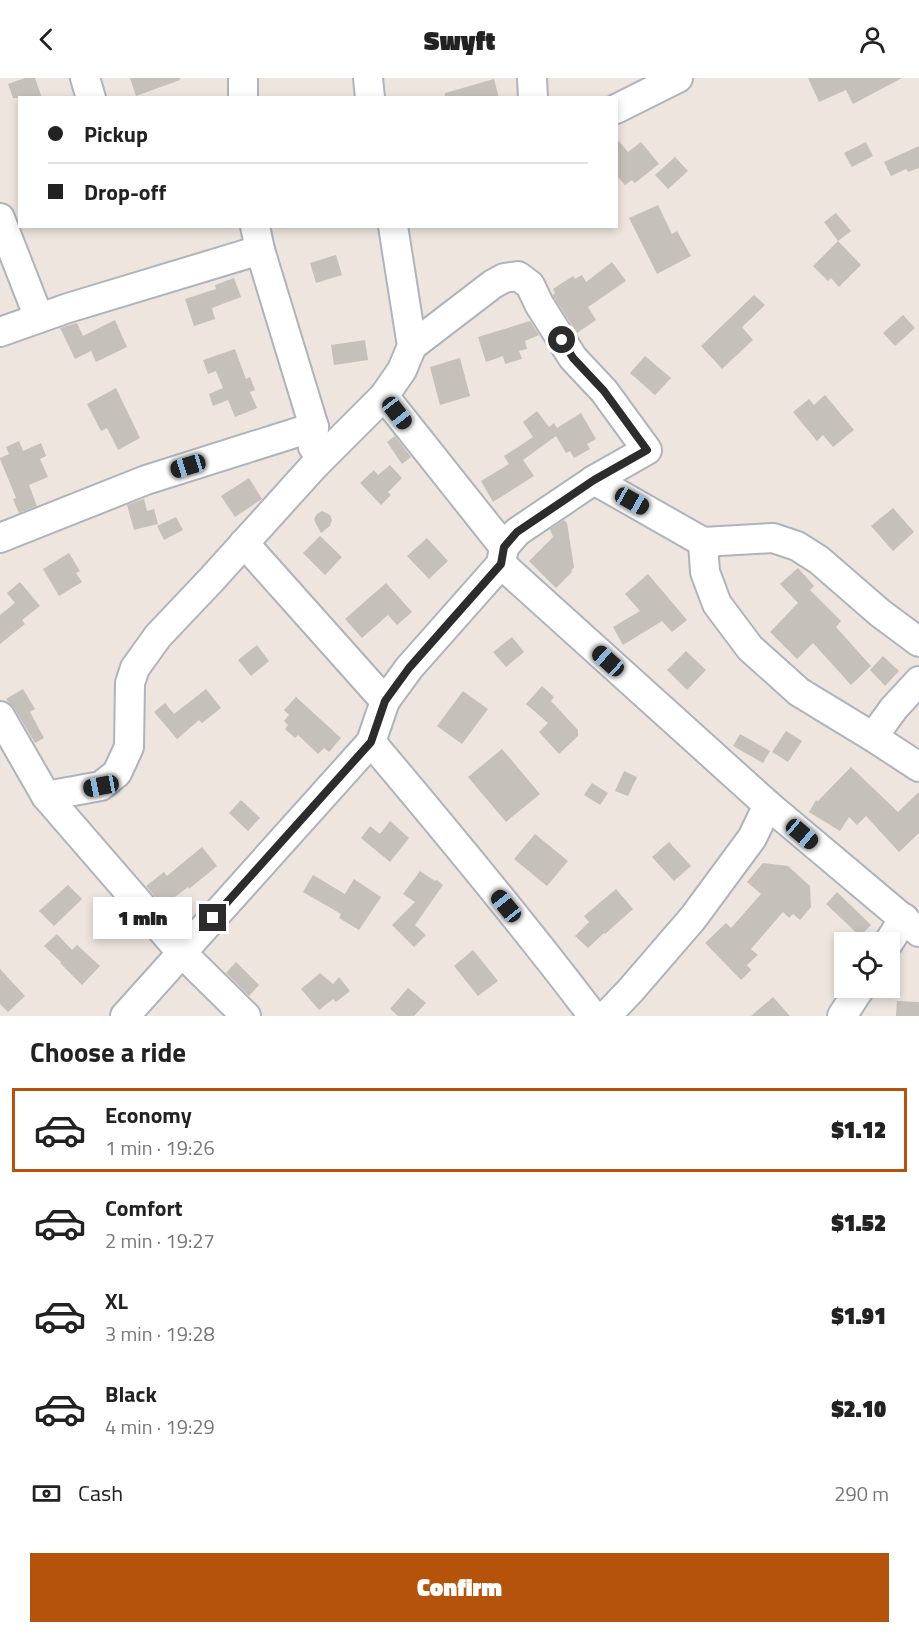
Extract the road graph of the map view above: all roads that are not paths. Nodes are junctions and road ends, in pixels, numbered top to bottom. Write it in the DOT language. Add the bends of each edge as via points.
graph roads {
  1 [pos="85,78"];
  2 [pos="243,78"];
  3 [pos="369,78"];
  4 [pos="532,78"];
  5 [pos="678,78"];
  6 [pos="90,96"];
  7 [pos="243,96"];
  8 [pos="370,96"];
  9 [pos="533,96"];
  10 [pos="618,108"];
  11 [pos="18,208"];
  12 [pos="0,213"];
  13 [pos="0,218"];
  14 [pos="393,228"];
  15 [pos="257,238"];
  16 [pos="39,318"];
  17 [pos="0,332"];
  18 [pos="412,346"];
  19 [pos="384,396"];
  20 [pos="314,427"];
  21 [pos="313,467"];
  22 [pos="594,480"];
  23 [pos="0,538"];
  24 [pos="703,542"];
  25 [pos="244,543"];
  26 [pos="503,555"];
  27 [pos="919,642"];
  28 [pos="919,681"];
  29 [pos="385,701"];
  30 [pos="0,716"];
  31 [pos="873,737"];
  32 [pos="371,742"];
  33 [pos="919,767"];
  34 [pos="46,796"];
  35 [pos="768,805"];
  36 [pos="904,931"];
  37 [pos="182,953"];
  38 [pos="854,998"];
  39 [pos="125,1016"];
  40 [pos="246,1016"];
  41 [pos="593,1016"];
  42 [pos="606,1016"];
  43 [pos="842,1016"];
  1 -- 6 [label="street"];
  2 -- 7 [label="street"];
  3 -- 8 [label="street"];
  4 -- 9 [label="street"];
  5 -- 10 [label="street"];
  11 -- 12 [label="street"];
  13 -- 16 [label="street"];
  14 -- 18 [label="street"];
  15 -- 16 [label="street"];
  15 -- 20 [label="street"];
  16 -- 17 [label="street"];
  18 -- 19 [label="street" via="402,370"];
  18 -- 22 [label="street" via="493,284 518,276 530,285 573,358 604,391 647,450"];
  19 -- 21 [label="street"];
  19 -- 26 [label="street"];
  20 -- 21 [label="street"];
  20 -- 23 [label="street" via="146,480"];
  21 -- 25 [label="street"];
  22 -- 24 [label="street"];
  22 -- 26 [label="street" via="517,532"];
  24 -- 27 [label="street" via="773,538 797,546"];
  24 -- 31 [label="street" via="705,572 717,604 750,648 799,692"];
  25 -- 29 [label="street"];
  25 -- 34 [label="street" via="158,636 135,668 130,682 129,747 117,773 101,786"];
  26 -- 29 [label="street"];
  26 -- 35 [label="street"];
  28 -- 31 [label="street"];
  29 -- 32 [label="street"];
  30 -- 34 [label="street"];
  31 -- 33 [label="street"];
  32 -- 37 [label="street"];
  32 -- 41 [label="street"];
  34 -- 37 [label="street"];
  35 -- 36 [label="street"];
  35 -- 42 [label="street" via="752,838 693,918"];
  37 -- 39 [label="street"];
  37 -- 40 [label="street"];
  38 -- 43 [label="street"];
}
